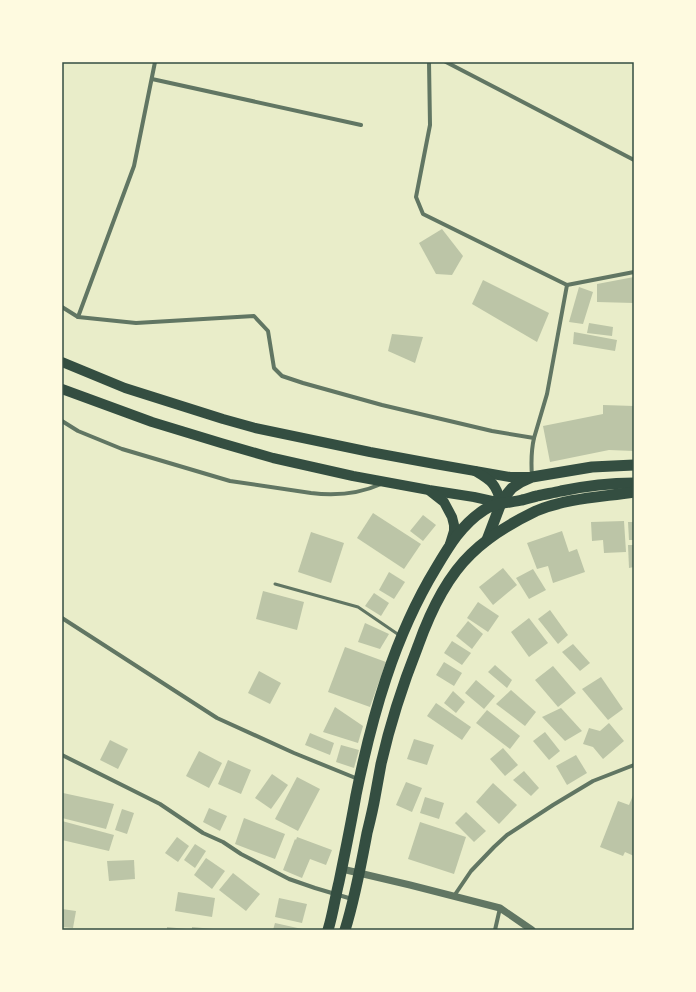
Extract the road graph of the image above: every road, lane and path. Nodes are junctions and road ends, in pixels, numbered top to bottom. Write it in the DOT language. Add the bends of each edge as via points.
graph roads {
  1 [pos="155,62"];
  2 [pos="429,62"];
  3 [pos="446,62"];
  4 [pos="152,79"];
  5 [pos="361,125"];
  6 [pos="634,160"];
  7 [pos="634,272"];
  8 [pos="567,285"];
  9 [pos="62,308"];
  10 [pos="78,316"];
  11 [pos="62,362"];
  12 [pos="62,389"];
  13 [pos="62,421"];
  14 [pos="534,438"];
  15 [pos="634,465"];
  16 [pos="475,471"];
  17 [pos="532,477"];
  18 [pos="385,482"];
  19 [pos="634,483"];
  20 [pos="429,490"];
  21 [pos="634,492"];
  22 [pos="501,503"];
  23 [pos="487,540"];
  24 [pos="449,546"];
  25 [pos="275,584"];
  26 [pos="62,618"];
  27 [pos="402,637"];
  28 [pos="62,755"];
  29 [pos="634,765"];
  30 [pos="360,779"];
  31 [pos="342,869"];
  32 [pos="359,873"];
  33 [pos="336,895"];
  34 [pos="454,896"];
  35 [pos="353,899"];
  36 [pos="500,908"];
  37 [pos="328,930"];
  38 [pos="345,930"];
  39 [pos="495,930"];
  40 [pos="532,930"];
  1 -- 4 [label="street"];
  2 -- 8 [label="street" via="430,125 416,197 423,214"];
  3 -- 6 [label="street"];
  4 -- 5 [label="street"];
  4 -- 10 [label="street" via="134,166"];
  7 -- 8 [label="street"];
  8 -- 14 [label="street" via="546,394"];
  9 -- 10 [label="street"];
  10 -- 14 [label="street" via="136,324 254,316 268,331 274,368 282,376 382,405 492,431"];
  11 -- 16 [label="main road" via="125,388 229,421 370,452"];
  12 -- 18 [label="main road" via="152,422 273,458"];
  13 -- 18 [label="street" via="78,431 122,449 230,481 323,494 349,493"];
  14 -- 17 [label="street" via="531,452"];
  15 -- 17 [label="highway" via="592,467"];
  16 -- 17 [label="main road"];
  16 -- 22 [label="main road" via="494,484"];
  17 -- 22 [label="highway" via="512,488"];
  18 -- 20 [label="main road"];
  19 -- 22 [label="highway" via="603,484"];
  20 -- 22 [label="main road"];
  20 -- 24 [label="main road" via="444,502 452,517 454,531"];
  21 -- 23 [label="highway" via="571,501 545,508 504,528"];
  22 -- 23 [label="highway"];
  22 -- 24 [label="highway" via="487,508 472,519"];
  23 -- 32 [label="highway" via="457,570 441,596 408,669 381,765"];
  24 -- 27 [label="highway" via="421,594"];
  25 -- 27 [label="lane" via="358,607"];
  26 -- 30 [label="street" via="218,718 294,753"];
  27 -- 30 [label="highway" via="381,695"];
  28 -- 33 [label="street" via="160,804 203,833 288,879"];
  29 -- 34 [label="street" via="593,781 507,835 471,871"];
  30 -- 31 [label="highway"];
  31 -- 32 [label="street"];
  31 -- 33 [label="highway"];
  32 -- 34 [label="street"];
  32 -- 35 [label="highway"];
  33 -- 35 [label="street"];
  33 -- 37 [label="highway"];
  34 -- 36 [label="street"];
  35 -- 38 [label="highway"];
  36 -- 39 [label="street"];
  36 -- 40 [label="street"];
}
